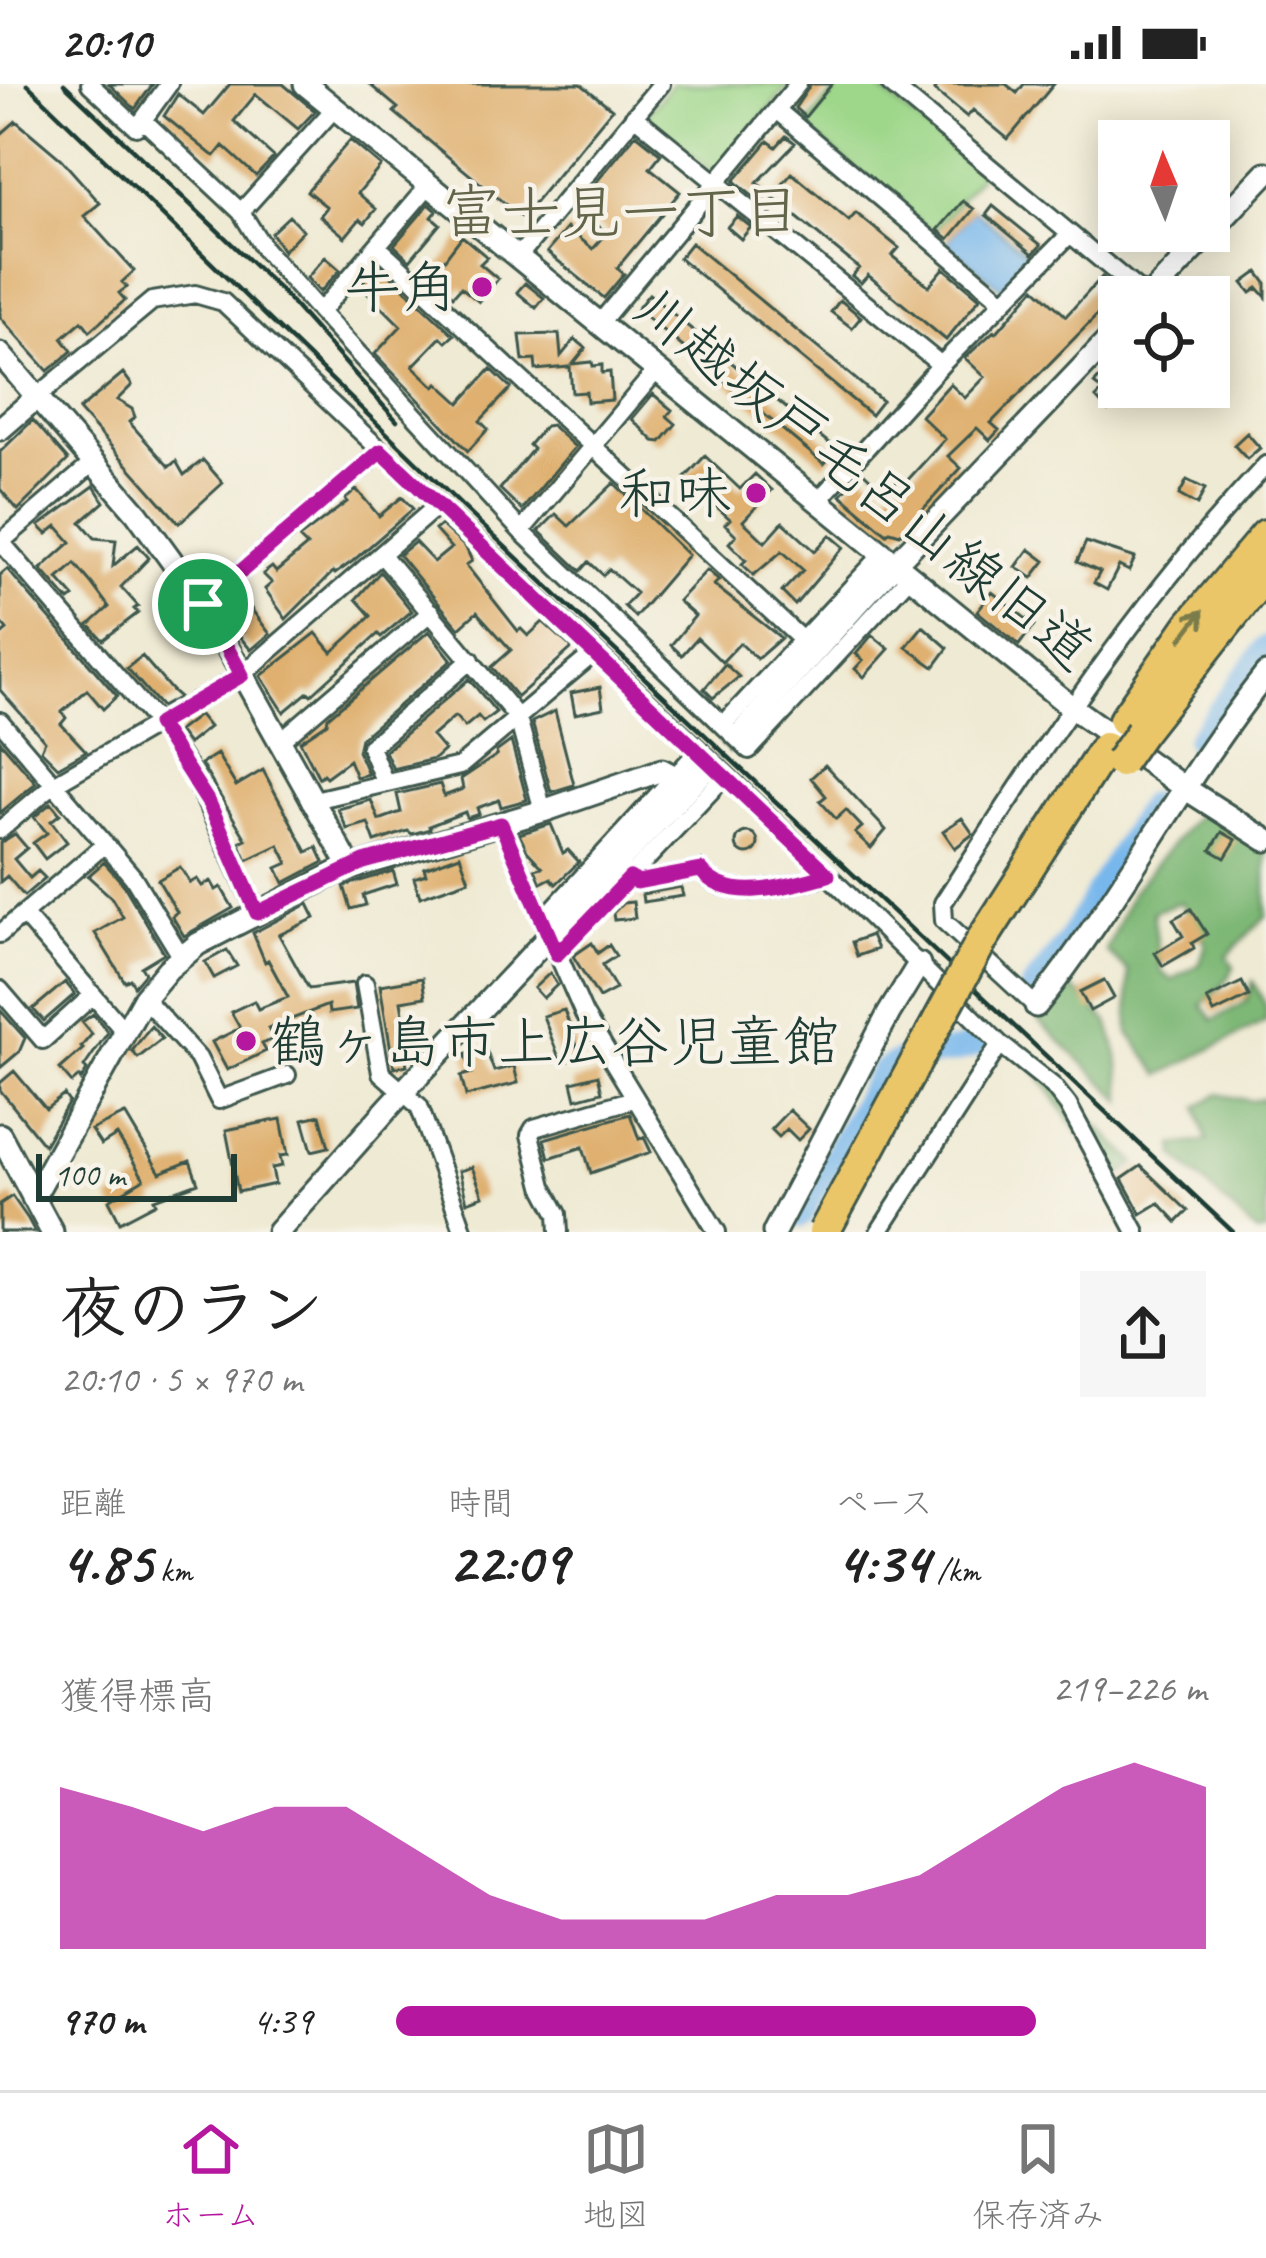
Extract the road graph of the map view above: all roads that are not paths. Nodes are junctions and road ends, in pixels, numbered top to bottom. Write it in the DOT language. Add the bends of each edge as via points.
graph roads {
  1 [pos="91,84"];
  2 [pos="170,84"];
  3 [pos="305,84"];
  4 [pos="661,84"];
  5 [pos="798,84"];
  6 [pos="890,84"];
  7 [pos="910,90"];
  8 [pos="334,109"];
  9 [pos="777,110"];
  10 [pos="634,116"];
  11 [pos="142,120"];
  12 [pos="1266,173"];
  13 [pos="716,183"];
  14 [pos="429,185"];
  15 [pos="241,212"];
  16 [pos="1070,233"];
  17 [pos="377,246"];
  18 [pos="518,257"];
  19 [pos="1122,276"];
  20 [pos="1167,276"];
  21 [pos="1004,301"];
  22 [pos="320,312"];
  23 [pos="599,324"];
  24 [pos="1098,351"];
  25 [pos="0,354"];
  26 [pos="941,365"];
  27 [pos="656,371"];
  28 [pos="37,397"];
  29 [pos="0,429"];
  30 [pos="592,446"];
  31 [pos="381,451"];
  32 [pos="93,463"];
  33 [pos="1266,465"];
  34 [pos="817,502"];
  35 [pos="438,506"];
  36 [pos="521,531"];
  37 [pos="1266,536"];
  38 [pos="382,555"];
  39 [pos="895,566"];
  40 [pos="1266,573"];
  41 [pos="203,604"];
  42 [pos="431,612"];
  43 [pos="802,640"];
  44 [pos="594,653"];
  45 [pos="471,660"];
  46 [pos="1266,674"];
  47 [pos="242,675"];
  48 [pos="1070,706"];
  49 [pos="518,718"];
  50 [pos="0,721"];
  51 [pos="158,724"];
  52 [pos="1132,726"];
  53 [pos="732,729"];
  54 [pos="278,743"];
  55 [pos="710,765"];
  56 [pos="674,777"];
  57 [pos="386,783"];
  58 [pos="54,784"];
  59 [pos="1183,787"];
  60 [pos="310,801"];
  61 [pos="543,811"];
  62 [pos="501,824"];
  63 [pos="0,830"];
  64 [pos="1266,840"];
  65 [pos="105,844"];
  66 [pos="350,868"];
  67 [pos="828,875"];
  68 [pos="630,878"];
  69 [pos="257,913"];
  70 [pos="23,914"];
  71 [pos="0,934"];
  72 [pos="550,937"];
  73 [pos="991,946"];
  74 [pos="181,956"];
  75 [pos="919,964"];
  76 [pos="364,984"];
  77 [pos="0,990"];
  78 [pos="93,995"];
  79 [pos="144,998"];
  80 [pos="1036,1006"];
  81 [pos="125,1032"];
  82 [pos="1000,1044"];
  83 [pos="287,1075"];
  84 [pos="403,1092"];
  85 [pos="634,1099"];
  86 [pos="0,1135"];
  87 [pos="33,1198"];
  88 [pos="52,1232"];
  89 [pos="278,1232"];
  90 [pos="464,1232"];
  91 [pos="559,1232"];
  92 [pos="716,1232"];
  93 [pos="774,1232"];
  94 [pos="824,1232"];
  95 [pos="846,1232"];
  96 [pos="879,1232"];
  97 [pos="1136,1232"];
  1 -- 11 [label="street" via="136,127"];
  2 -- 11 [label="street"];
  3 -- 8 [label="street, 川越坂戸毛呂山線旧道"];
  4 -- 10 [label="street"];
  5 -- 9 [label="street"];
  6 -- 7 [label="street"];
  7 -- 16 [label="street"];
  8 -- 14 [label="street, 川越坂戸毛呂山線旧道"];
  8 -- 15 [label="street"];
  9 -- 13 [label="street"];
  9 -- 21 [label="street"];
  10 -- 13 [label="street"];
  10 -- 18 [label="street"];
  11 -- 15 [label="street"];
  12 -- 20 [label="street"];
  13 -- 23 [label="street"];
  13 -- 26 [label="street"];
  14 -- 17 [label="street"];
  14 -- 18 [label="street, 川越坂戸毛呂山線旧道"];
  15 -- 22 [label="street"];
  16 -- 19 [label="street"];
  16 -- 21 [label="street"];
  17 -- 22 [label="street"];
  17 -- 30 [label="street"];
  18 -- 23 [label="street, 川越坂戸毛呂山線旧道"];
  21 -- 26 [label="street"];
  22 -- 36 [label="street"];
  23 -- 27 [label="street, 川越坂戸毛呂山線旧道"];
  24 -- 39 [label="street"];
  25 -- 28 [label="street"];
  26 -- 34 [label="street"];
  27 -- 30 [label="street"];
  27 -- 34 [label="street, 川越坂戸毛呂山線旧道"];
  28 -- 29 [label="street"];
  28 -- 31 [label="street" via="152,301 196,294 223,302"];
  28 -- 32 [label="street"];
  30 -- 36 [label="street"];
  30 -- 43 [label="street"];
  31 -- 35 [label="street"];
  31 -- 41 [label="street"];
  32 -- 41 [label="street"];
  32 -- 51 [label="street" via="1,542"];
  33 -- 48 [label="street"];
  34 -- 39 [label="street, 川越坂戸毛呂山線旧道"];
  35 -- 38 [label="street"];
  35 -- 44 [label="street"];
  36 -- 53 [label="street"];
  52 -- 37 [label="highway, one-way" via="1191,624"];
  38 -- 42 [label="street"];
  38 -- 47 [label="street"];
  39 -- 43 [label="street"];
  39 -- 48 [label="street, 川越坂戸毛呂山線旧道"];
  39 -- 53 [label="street"];
  40 -- 52 [label="highway"];
  41 -- 47 [label="street"];
  42 -- 45 [label="street"];
  42 -- 54 [label="street"];
  43 -- 53 [label="street"];
  44 -- 49 [label="street"];
  44 -- 55 [label="street"];
  45 -- 49 [label="street"];
  45 -- 57 [label="street" via="370,747"];
  46 -- 59 [label="street"];
  47 -- 51 [label="street"];
  47 -- 54 [label="street"];
  48 -- 59 [label="street, 川越坂戸毛呂山線旧道"];
  48 -- 80 [label="street" via="941,913"];
  49 -- 57 [label="street" via="460,766"];
  49 -- 61 [label="street"];
  50 -- 58 [label="street"];
  51 -- 58 [label="street"];
  51 -- 69 [label="street" via="210,805"];
  52 -- 73 [label="highway"];
  54 -- 60 [label="street"];
  55 -- 56 [label="street"];
  55 -- 67 [label="street"];
  55 -- 68 [label="street"];
  55 -- 72 [label="street"];
  56 -- 61 [label="street" via="662,770"];
  56 -- 72 [label="street"];
  57 -- 60 [label="street"];
  58 -- 63 [label="street"];
  58 -- 65 [label="street"];
  59 -- 64 [label="street, 川越坂戸毛呂山線旧道"];
  59 -- 80 [label="street"];
  60 -- 66 [label="street"];
  61 -- 62 [label="street"];
  62 -- 66 [label="street"];
  62 -- 72 [label="street"];
  65 -- 70 [label="street"];
  65 -- 74 [label="street"];
  66 -- 69 [label="street"];
  67 -- 68 [label="street" via="739,890 709,881 701,870"];
  67 -- 75 [label="street"];
  68 -- 72 [label="street"];
  69 -- 74 [label="street"];
  70 -- 71 [label="street"];
  70 -- 78 [label="street"];
  72 -- 84 [label="street"];
  72 -- 85 [label="street"];
  73 -- 94 [label="highway, bridge"];
  73 -- 95 [label="highway"];
  74 -- 79 [label="street"];
  75 -- 82 [label="street"];
  75 -- 93 [label="street"];
  76 -- 84 [label="street" via="381,1073"];
  77 -- 78 [label="street" via="43,1040"];
  78 -- 81 [label="street"];
  79 -- 81 [label="street"];
  79 -- 83 [label="street" via="198,1058 219,1100"];
  81 -- 87 [label="street"];
  82 -- 96 [label="street"];
  82 -- 97 [label="street" via="1068,1105"];
  84 -- 89 [label="street"];
  84 -- 90 [label="street" via="418,1106"];
  85 -- 91 [label="street" via="530,1135"];
  85 -- 92 [label="street"];
  86 -- 87 [label="street"];
  87 -- 88 [label="street"];
}
